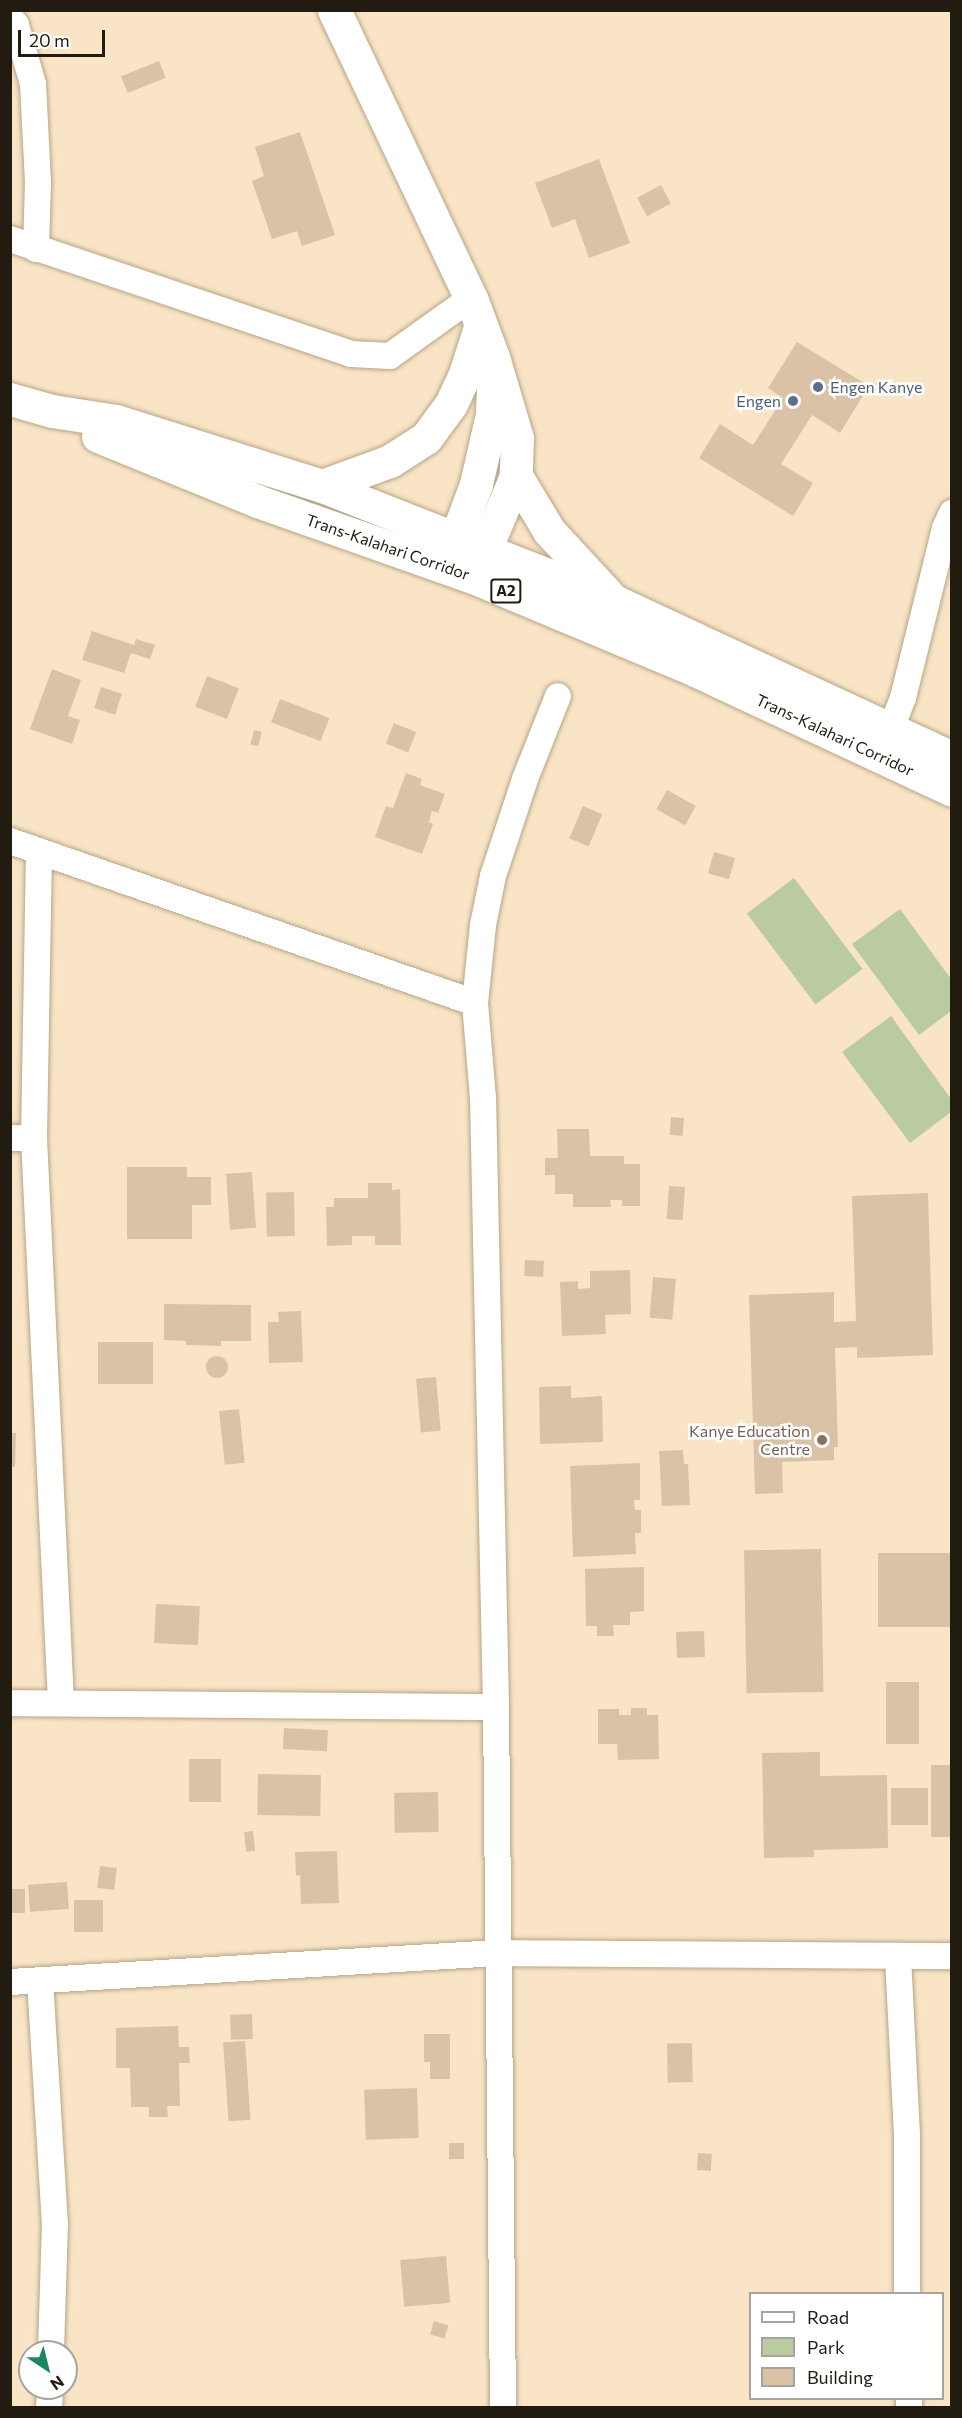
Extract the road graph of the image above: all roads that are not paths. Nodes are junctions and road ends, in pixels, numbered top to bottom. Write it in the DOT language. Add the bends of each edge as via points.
graph roads {
  1 [pos="334,10"];
  2 [pos="10,17"];
  3 [pos="10,239"];
  4 [pos="36,249"];
  5 [pos="475,313"];
  6 [pos="493,357"];
  7 [pos="10,399"];
  8 [pos="52,411"];
  9 [pos="516,476"];
  10 [pos="322,486"];
  11 [pos="951,513"];
  12 [pos="464,559"];
  13 [pos="616,602"];
  14 [pos="558,696"];
  15 [pos="891,729"];
  16 [pos="951,758"];
  17 [pos="951,790"];
  18 [pos="10,841"];
  19 [pos="39,851"];
  20 [pos="475,1003"];
  21 [pos="22,1138"];
  22 [pos="10,1702"];
  23 [pos="61,1702"];
  24 [pos="496,1707"];
  25 [pos="496,1953"];
  26 [pos="951,1956"];
  27 [pos="898,1957"];
  28 [pos="40,1980"];
  29 [pos="10,1982"];
  30 [pos="907,2292"];
  31 [pos="51,2340"];
  32 [pos="503,2408"];
  1 -- 5 [label="main road"];
  2 -- 4 [label="street" via="16,25 33,84 38,182"];
  3 -- 4 [label="street"];
  4 -- 5 [label="street" via="351,354 390,356"];
  5 -- 6 [label="main road"];
  5 -- 10 [label="main road" via="465,374 451,404 426,438 390,461"];
  6 -- 9 [label="main road" via="517,438"];
  6 -- 12 [label="main road" via="492,414"];
  7 -- 8 [label="main road, Trans-Kalahari Corridor / A2"];
  8 -- 10 [label="main road, Trans-Kalahari Corridor / A2" via="116,421"];
  8 -- 12 [label="main road, Trans-Kalahari Corridor / A2" via="96,435 256,501"];
  9 -- 12 [label="main road"];
  9 -- 13 [label="main road" via="549,531"];
  10 -- 12 [label="main road, Trans-Kalahari Corridor / A2"];
  11 -- 15 [label="street" via="906,689"];
  12 -- 13 [label="main road, Trans-Kalahari Corridor / A2"];
  12 -- 17 [label="main road, Trans-Kalahari Corridor / A2"];
  13 -- 15 [label="main road, Trans-Kalahari Corridor / A2"];
  14 -- 20 [label="street" via="525,778 493,876 483,925"];
  15 -- 16 [label="main road, Trans-Kalahari Corridor / A2"];
  18 -- 19 [label="street"];
  19 -- 20 [label="street"];
  19 -- 21 [label="street"];
  20 -- 24 [label="street" via="483,1098"];
  21 -- 23 [label="street"];
  22 -- 23 [label="street"];
  23 -- 24 [label="street"];
  24 -- 25 [label="street"];
  25 -- 27 [label="street"];
  25 -- 28 [label="street"];
  25 -- 32 [label="street"];
  26 -- 27 [label="street"];
  27 -- 30 [label="street" via="907,2136"];
  28 -- 29 [label="street"];
  28 -- 31 [label="street" via="55,2223"];
}
